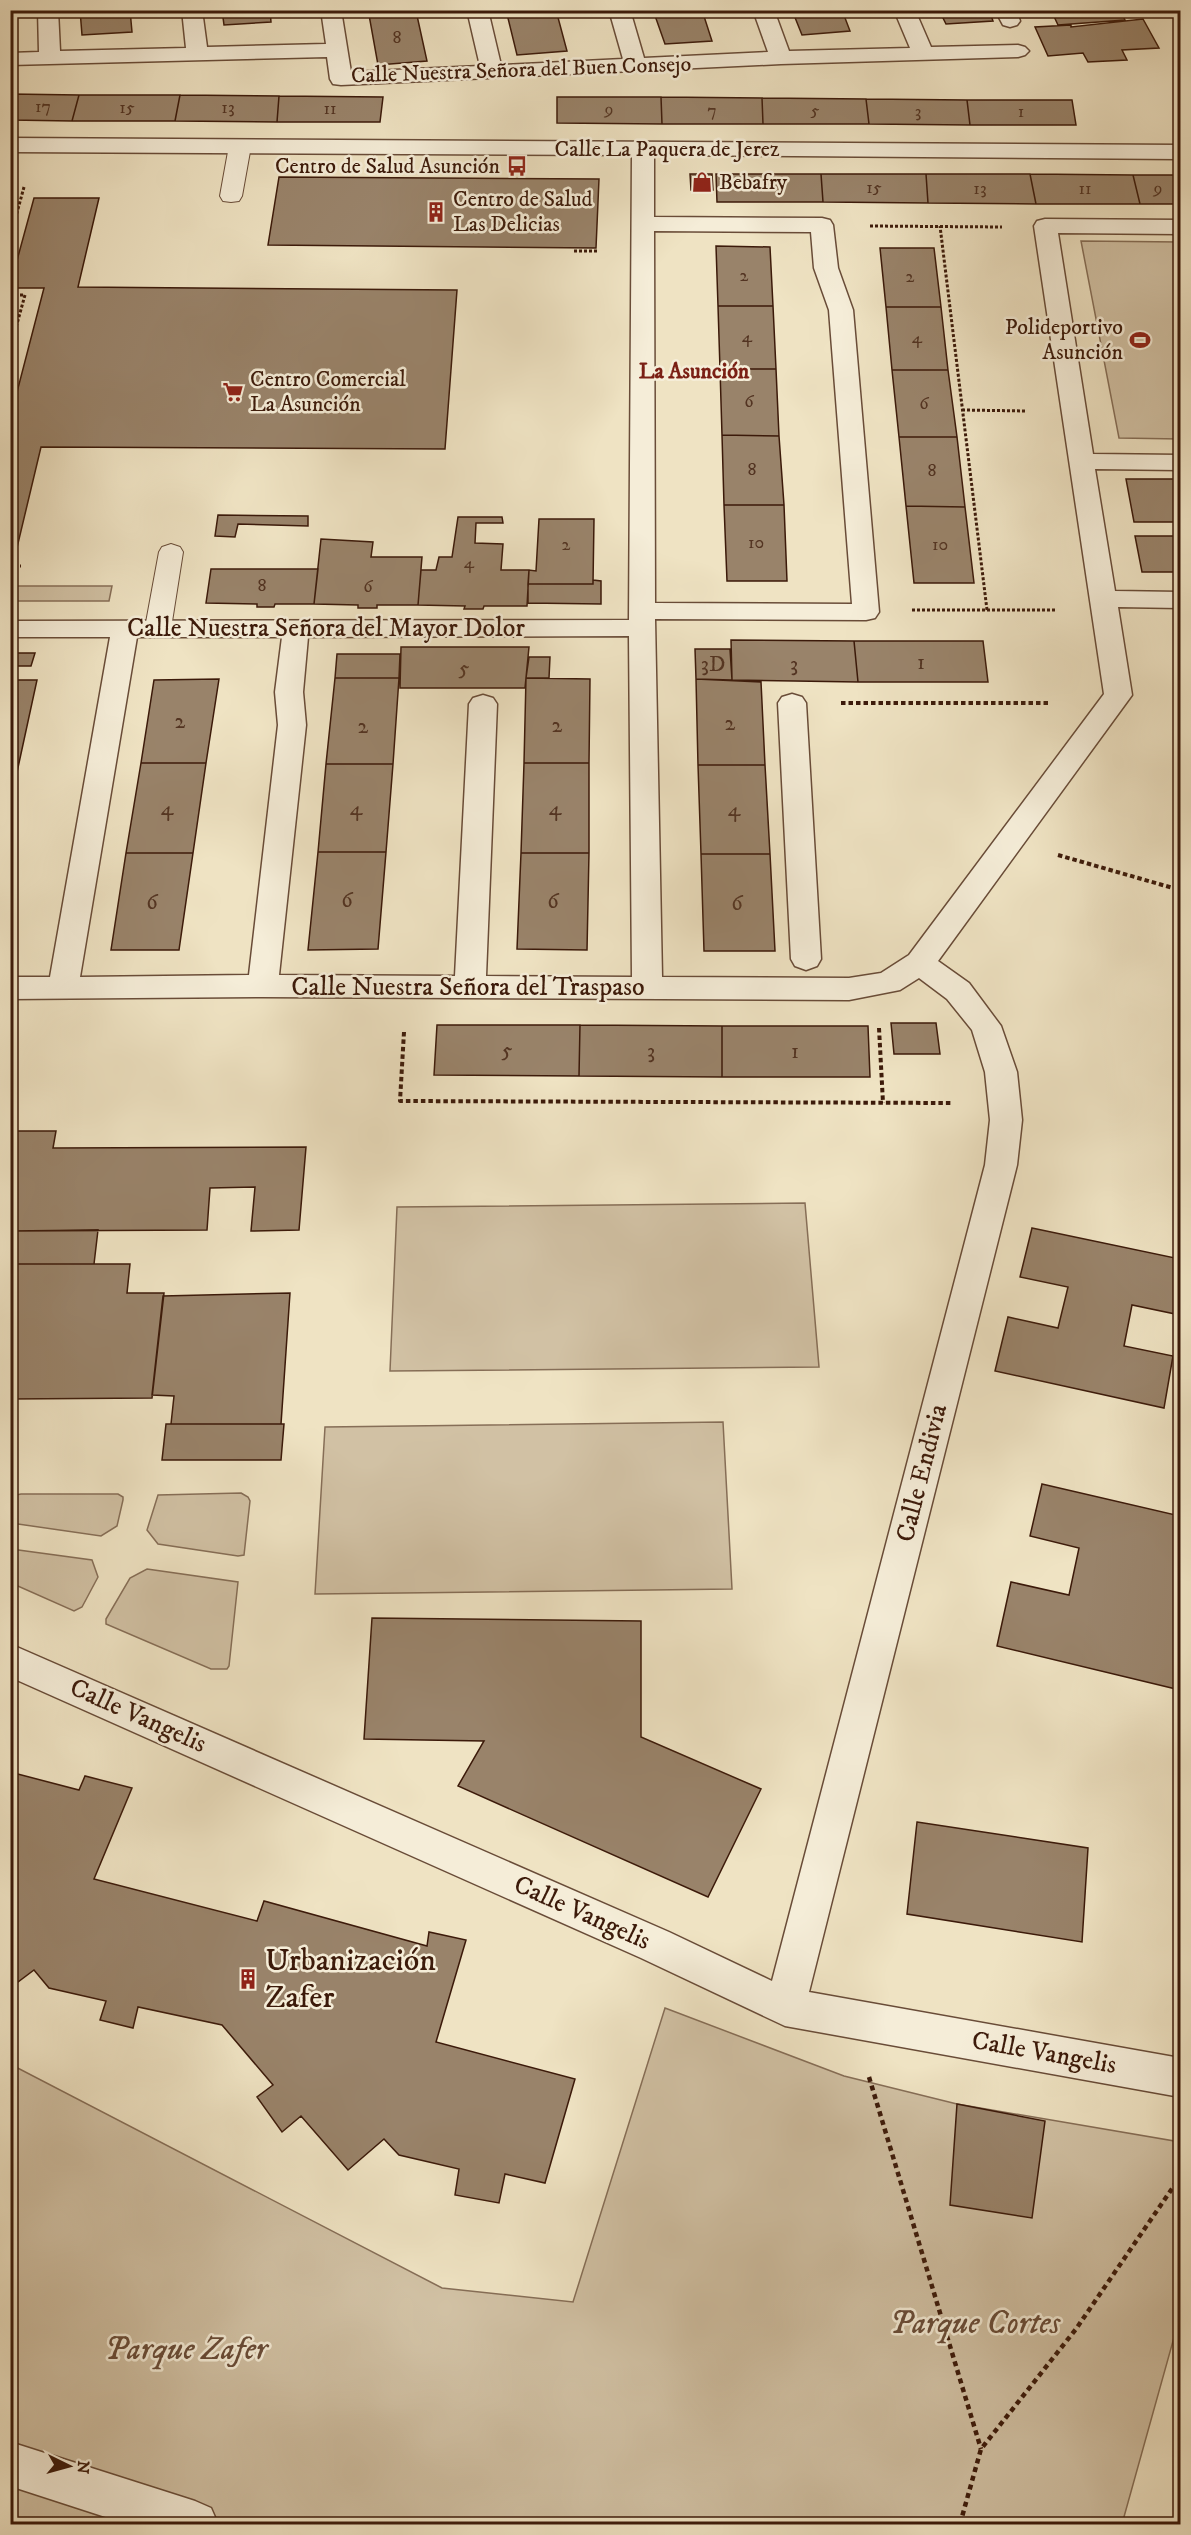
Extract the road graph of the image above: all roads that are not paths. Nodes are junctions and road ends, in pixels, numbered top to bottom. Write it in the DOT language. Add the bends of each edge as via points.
graph roads {
  1 [pos="48,10"];
  2 [pos="192,10"];
  3 [pos="331,10"];
  4 [pos="477,10"];
  5 [pos="620,10"];
  6 [pos="763,10"];
  7 [pos="904,10"];
  8 [pos="337,50"];
  9 [pos="1018,51"];
  10 [pos="197,54"];
  11 [pos="923,54"];
  12 [pos="50,58"];
  13 [pos="781,58"];
  14 [pos="10,59"];
  15 [pos="636,66"];
  16 [pos="492,73"];
  17 [pos="10,145"];
  18 [pos="240,146"];
  19 [pos="643,149"];
  20 [pos="1180,152"];
  21 [pos="231,196"];
  22 [pos="643,224"];
  23 [pos="1180,227"];
  24 [pos="1081,461"];
  25 [pos="1180,462"];
  26 [pos="171,552"];
  27 [pos="1104,599"];
  28 [pos="1180,600"];
  29 [pos="642,620"];
  30 [pos="125,628"];
  31 [pos="158,628"];
  32 [pos="296,628"];
  33 [pos="10,629"];
  34 [pos="792,703"];
  35 [pos="483,704"];
  36 [pos="806,959"];
  37 [pos="920,963"];
  38 [pos="264,986"];
  39 [pos="63,987"];
  40 [pos="647,987"];
  41 [pos="10,988"];
  42 [pos="470,988"];
  43 [pos="10,1660"];
  44 [pos="785,2007"];
  45 [pos="1180,2079"];
  46 [pos="10,2464"];
  47 [pos="195,2524"];
  1 -- 12 [label="street"];
  2 -- 10 [label="street"];
  3 -- 8 [label="street"];
  4 -- 16 [label="street"];
  5 -- 15 [label="street"];
  6 -- 13 [label="street"];
  7 -- 11 [label="street"];
  8 -- 10 [label="street, Calle Nuestra Señora del Buen Consejo"];
  8 -- 16 [label="street, Calle Nuestra Señora del Buen Consejo" via="341,79"];
  9 -- 11 [label="street, Calle Nuestra Señora del Buen Consejo"];
  10 -- 12 [label="street, Calle Nuestra Señora del Buen Consejo"];
  11 -- 13 [label="street, Calle Nuestra Señora del Buen Consejo"];
  12 -- 14 [label="street, Calle Nuestra Señora del Buen Consejo"];
  13 -- 15 [label="street, Calle Nuestra Señora del Buen Consejo"];
  15 -- 16 [label="street, Calle Nuestra Señora del Buen Consejo"];
  17 -- 18 [label="street, Calle La Paquera de Jerez"];
  18 -- 19 [label="street, Calle La Paquera de Jerez"];
  18 -- 21 [label="lane"];
  19 -- 20 [label="street, Calle La Paquera de Jerez"];
  19 -- 22 [label="street"];
  22 -- 29 [label="street"];
  22 -- 29 [label="street, Calle Nuestra Señora del Mayor Dolor" via="822,225 826,268 841,310 866,612"];
  23 -- 24 [label="street" via="1045,226"];
  24 -- 25 [label="street"];
  24 -- 27 [label="street"];
  26 -- 31 [label="lane"];
  27 -- 28 [label="street"];
  27 -- 37 [label="street" via="1118,695"];
  29 -- 32 [label="street, Calle Nuestra Señora del Mayor Dolor"];
  29 -- 40 [label="street"];
  30 -- 31 [label="street, Calle Nuestra Señora del Mayor Dolor"];
  30 -- 33 [label="street, Calle Nuestra Señora del Mayor Dolor"];
  30 -- 39 [label="street"];
  31 -- 32 [label="street, Calle Nuestra Señora del Mayor Dolor"];
  32 -- 38 [label="street" via="289,692 292,725"];
  34 -- 36 [label="street"];
  35 -- 42 [label="street"];
  37 -- 40 [label="street, Calle Nuestra Señora del Traspaso" via="889,982 849,989"];
  37 -- 44 [label="street, Calle Endivia" via="958,991 986,1026 1001,1072 1006,1120 1001,1165"];
  38 -- 39 [label="street, Calle Nuestra Señora del Traspaso"];
  38 -- 42 [label="street, Calle Nuestra Señora del Traspaso"];
  39 -- 41 [label="street, Calle Nuestra Señora del Traspaso"];
  40 -- 42 [label="street, Calle Nuestra Señora del Traspaso"];
  43 -- 44 [label="street, Calle Vangelis" via="655,1945"];
  44 -- 45 [label="street, Calle Vangelis"];
  46 -- 47 [label="street"];
}
